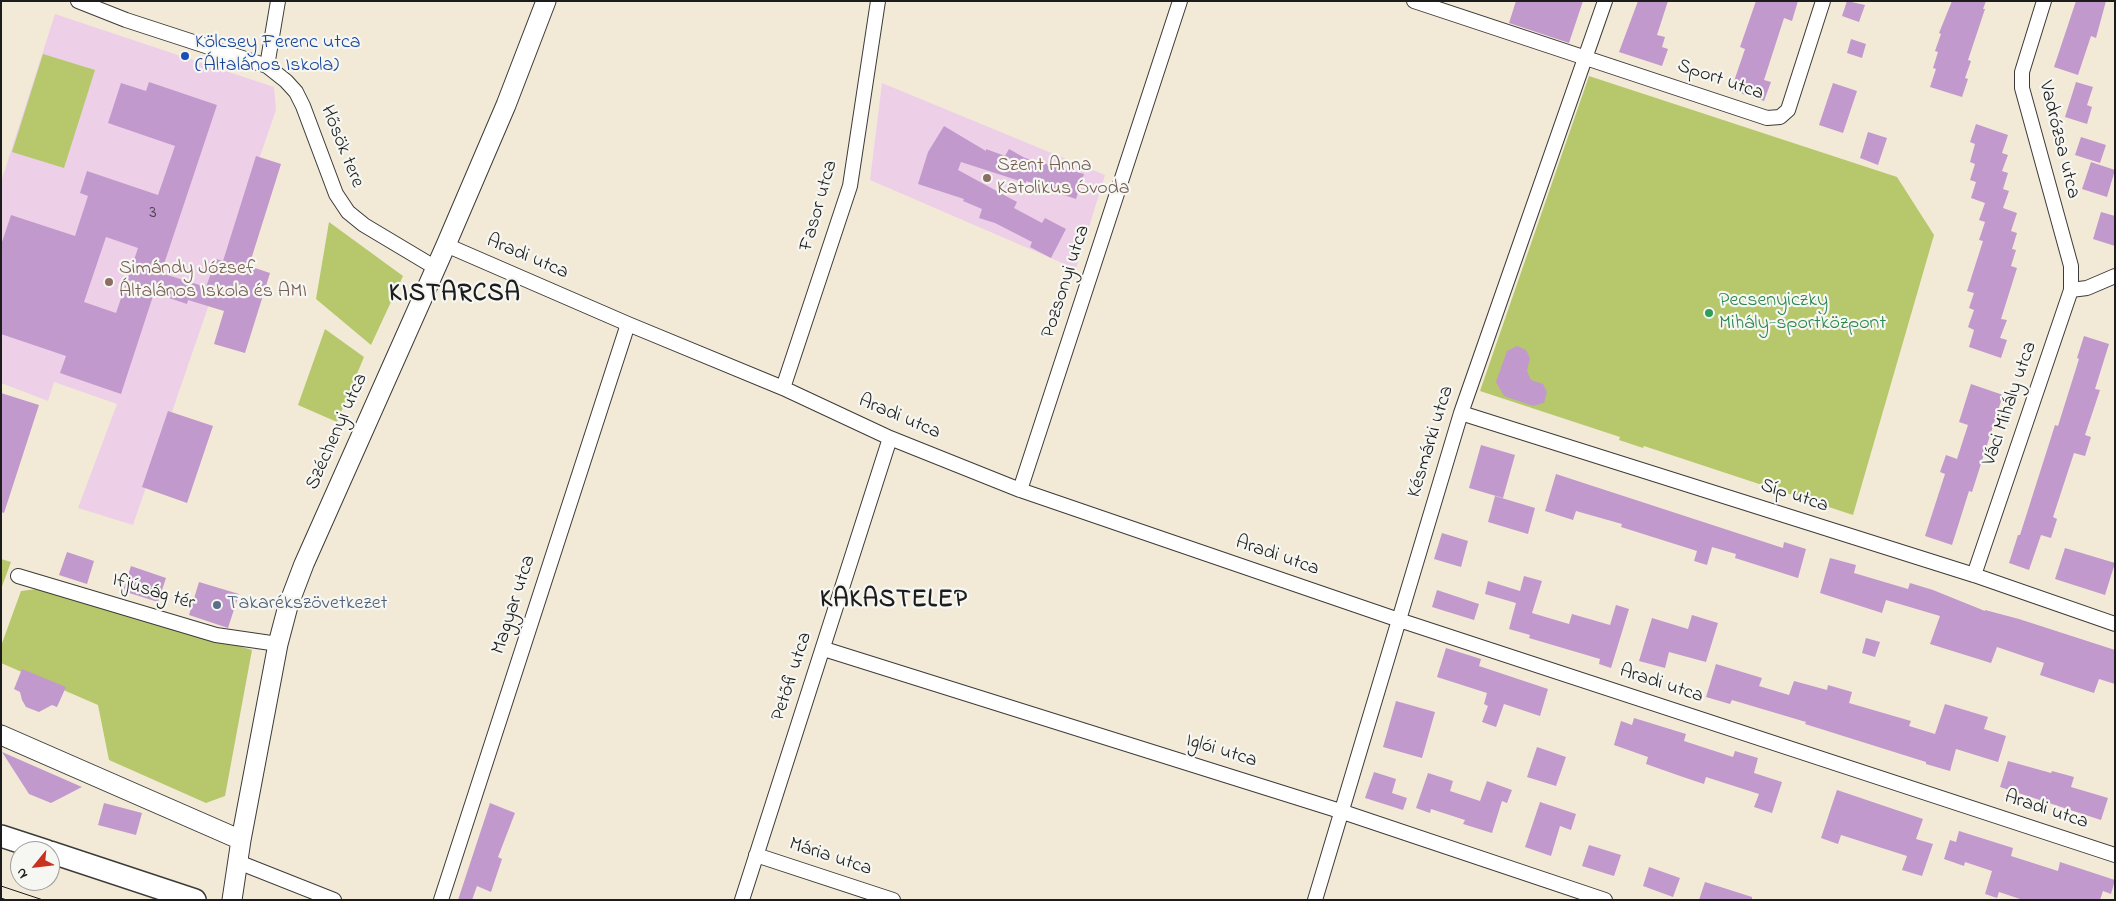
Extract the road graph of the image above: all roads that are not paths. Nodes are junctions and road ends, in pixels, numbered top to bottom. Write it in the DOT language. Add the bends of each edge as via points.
graph roads {
  1 [pos="78,1"];
  2 [pos="278,1"];
  3 [pos="546,1"];
  4 [pos="878,1"];
  5 [pos="1180,1"];
  6 [pos="1414,1"];
  7 [pos="1605,1"];
  8 [pos="1823,1"];
  9 [pos="2044,1"];
  10 [pos="1586,58"];
  11 [pos="267,66"];
  12 [pos="446,245"];
  13 [pos="436,268"];
  14 [pos="2115,276"];
  15 [pos="2071,290"];
  16 [pos="628,324"];
  17 [pos="783,388"];
  18 [pos="1461,413"];
  19 [pos="890,438"];
  20 [pos="1020,490"];
  21 [pos="1974,575"];
  22 [pos="18,576"];
  23 [pos="1399,620"];
  24 [pos="2115,624"];
  25 [pos="278,644"];
  26 [pos="824,649"];
  27 [pos="1,735"];
  28 [pos="1340,811"];
  29 [pos="1,836"];
  30 [pos="241,840"];
  31 [pos="16,841"];
  32 [pos="756,855"];
  33 [pos="2115,855"];
  34 [pos="60,856"];
  35 [pos="238,862"];
  36 [pos="192,899"];
  37 [pos="232,900"];
  38 [pos="334,900"];
  39 [pos="441,900"];
  40 [pos="742,900"];
  41 [pos="893,900"];
  42 [pos="1315,900"];
  43 [pos="1605,900"];
  1 -- 11 [label="street"];
  2 -- 11 [label="street"];
  3 -- 12 [label="main road, Széchenyi utca"];
  4 -- 17 [label="street, Fasor utca" via="850,186"];
  5 -- 20 [label="street, Pozsonyi utca"];
  6 -- 10 [label="street, Sport utca"];
  7 -- 10 [label="street, Késmárki utca"];
  8 -- 10 [label="street, Sport utca" via="1788,110 1780,117 1767,118"];
  9 -- 15 [label="street, Vadrózsa utca" via="2022,72 2022,88 2071,266"];
  10 -- 18 [label="street, Késmárki utca"];
  11 -- 13 [label="street, Hősök tere" via="296,92 336,194 348,212"];
  12 -- 13 [label="main road, Széchenyi utca"];
  12 -- 16 [label="street, Aradi utca"];
  13 -- 25 [label="main road, Széchenyi utca" via="304,564"];
  14 -- 15 [label="street" via="2087,288"];
  15 -- 21 [label="street, Váci Mihály utca"];
  16 -- 17 [label="street, Aradi utca"];
  16 -- 39 [label="street, Magyar utca"];
  17 -- 19 [label="street, Aradi utca"];
  18 -- 21 [label="street, Síp utca"];
  18 -- 23 [label="street, Késmárki utca"];
  19 -- 20 [label="street, Aradi utca"];
  19 -- 26 [label="street, Petőfi utca"];
  20 -- 23 [label="street, Aradi utca"];
  21 -- 24 [label="street, Síp utca"];
  22 -- 25 [label="street, Ifjúság tér" via="216,635"];
  23 -- 28 [label="street, Késmárki utca"];
  23 -- 33 [label="street, Aradi utca"];
  25 -- 30 [label="main road, Széchenyi utca"];
  26 -- 28 [label="street, Iglói utca"];
  26 -- 32 [label="street, Petőfi utca"];
  27 -- 30 [label="main road"];
  28 -- 42 [label="street, Késmárki utca"];
  28 -- 43 [label="street, Iglói utca"];
  29 -- 31 [label="main road"];
  30 -- 35 [label="main road, Széchenyi utca"];
  32 -- 40 [label="street, Petőfi utca"];
  32 -- 41 [label="street, Mária utca"];
  34 -- 36 [label="main road"];
  35 -- 37 [label="main road, Széchenyi utca"];
  35 -- 38 [label="street"];
}
